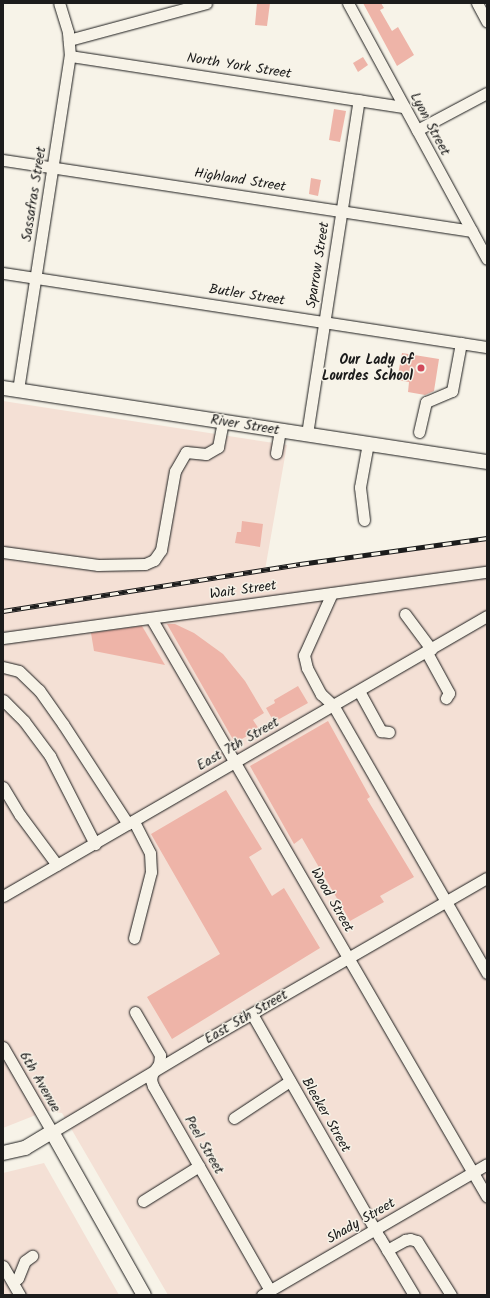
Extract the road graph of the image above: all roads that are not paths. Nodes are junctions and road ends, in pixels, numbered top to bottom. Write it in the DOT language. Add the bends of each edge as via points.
graph roads {
  1 [pos="59,3"];
  2 [pos="206,3"];
  3 [pos="348,3"];
  4 [pos="477,3"];
  5 [pos="487,22"];
  6 [pos="69,40"];
  7 [pos="70,56"];
  8 [pos="487,93"];
  9 [pos="359,100"];
  10 [pos="404,106"];
  11 [pos="417,130"];
  12 [pos="3,160"];
  13 [pos="53,167"];
  14 [pos="342,210"];
  15 [pos="472,231"];
  16 [pos="487,259"];
  17 [pos="3,273"];
  18 [pos="36,278"];
  19 [pos="324,322"];
  20 [pos="462,343"];
  21 [pos="487,347"];
  22 [pos="3,388"];
  23 [pos="18,390"];
  24 [pos="223,421"];
  25 [pos="280,430"];
  26 [pos="419,432"];
  27 [pos="307,434"];
  28 [pos="368,444"];
  29 [pos="276,453"];
  30 [pos="487,462"];
  31 [pos="364,520"];
  32 [pos="3,552"];
  33 [pos="487,572"];
  34 [pos="332,593"];
  35 [pos="406,614"];
  36 [pos="487,616"];
  37 [pos="151,618"];
  38 [pos="3,638"];
  39 [pos="428,650"];
  40 [pos="3,667"];
  41 [pos="359,691"];
  42 [pos="446,698"];
  43 [pos="3,700"];
  44 [pos="333,705"];
  45 [pos="389,732"];
  46 [pos="234,763"];
  47 [pos="3,787"];
  48 [pos="131,823"];
  49 [pos="95,844"];
  50 [pos="57,865"];
  51 [pos="487,878"];
  52 [pos="3,896"];
  53 [pos="446,902"];
  54 [pos="134,938"];
  55 [pos="348,958"];
  56 [pos="487,973"];
  57 [pos="135,1012"];
  58 [pos="252,1014"];
  59 [pos="3,1047"];
  60 [pos="153,1072"];
  61 [pos="290,1081"];
  62 [pos="234,1118"];
  63 [pos="52,1132"];
  64 [pos="3,1153"];
  65 [pos="487,1164"];
  66 [pos="199,1166"];
  67 [pos="473,1171"];
  68 [pos="487,1197"];
  69 [pos="143,1201"];
  70 [pos="375,1230"];
  71 [pos="387,1250"];
  72 [pos="32,1256"];
  73 [pos="3,1266"];
  74 [pos="13,1282"];
  75 [pos="267,1293"];
  76 [pos="20,1295"];
  77 [pos="144,1295"];
  78 [pos="414,1295"];
  79 [pos="451,1295"];
  1 -- 6 [label="street, Sassafras Street"];
  2 -- 6 [label="street"];
  3 -- 10 [label="street, Lyon Street"];
  4 -- 5 [label="street"];
  6 -- 7 [label="street, Sassafras Street"];
  7 -- 9 [label="street, North York Street"];
  7 -- 13 [label="street, Sassafras Street"];
  8 -- 11 [label="street"];
  9 -- 10 [label="street, North York Street"];
  9 -- 14 [label="street, Sparrow Street"];
  10 -- 11 [label="street, Lyon Street"];
  11 -- 15 [label="street, Lyon Street"];
  12 -- 13 [label="street, Highland Street"];
  13 -- 14 [label="street, Highland Street"];
  13 -- 18 [label="street, Sassafras Street"];
  14 -- 15 [label="street, Highland Street"];
  14 -- 19 [label="street, Sparrow Street"];
  15 -- 16 [label="street, Lyon Street"];
  17 -- 18 [label="street, Butler Street"];
  18 -- 19 [label="street, Butler Street"];
  18 -- 23 [label="street, Sassafras Street"];
  19 -- 20 [label="street, Butler Street"];
  19 -- 27 [label="street, Sparrow Street"];
  20 -- 21 [label="street, Butler Street"];
  20 -- 26 [label="street" via="452,391 426,402"];
  22 -- 23 [label="main road, River Street"];
  23 -- 24 [label="main road, River Street"];
  24 -- 25 [label="main road, River Street"];
  24 -- 32 [label="street" via="218,447 206,454 186,452 175,471 161,550 154,560 146,564 98,565"];
  25 -- 27 [label="main road, River Street"];
  25 -- 29 [label="street"];
  27 -- 28 [label="main road, River Street"];
  28 -- 30 [label="main road, River Street"];
  28 -- 31 [label="street" via="360,487"];
  33 -- 34 [label="street, Wait Street"];
  34 -- 37 [label="street, Wait Street"];
  34 -- 44 [label="street" via="304,655 307,668 321,694"];
  35 -- 39 [label="street"];
  36 -- 39 [label="street, East 7th Street"];
  37 -- 38 [label="street, Wait Street"];
  37 -- 46 [label="street, Wood Street"];
  39 -- 41 [label="street, East 7th Street"];
  39 -- 42 [label="street" via="449,694"];
  40 -- 48 [label="street" via="19,671 39,690"];
  41 -- 44 [label="street, East 7th Street"];
  41 -- 45 [label="street" via="381,730"];
  43 -- 49 [label="street" via="24,721 50,756"];
  44 -- 46 [label="street, East 7th Street"];
  44 -- 53 [label="street"];
  46 -- 48 [label="street, East 7th Street"];
  46 -- 55 [label="street, Wood Street"];
  47 -- 50 [label="street"];
  48 -- 49 [label="street, East 7th Street"];
  48 -- 54 [label="street" via="150,853 151,872"];
  49 -- 50 [label="street, East 7th Street"];
  50 -- 52 [label="street, East 7th Street"];
  51 -- 53 [label="street, East 5th Street"];
  53 -- 55 [label="street, East 5th Street"];
  53 -- 56 [label="street"];
  55 -- 58 [label="street, East 5th Street"];
  55 -- 67 [label="street, Wood Street"];
  57 -- 60 [label="street, Peel Street" via="160,1056 159,1064"];
  58 -- 60 [label="street, East 5th Street"];
  58 -- 61 [label="street, Bleeker Street"];
  59 -- 63 [label="street, 6th Avenue"];
  60 -- 63 [label="street, East 5th Street"];
  60 -- 66 [label="street, Peel Street" via="150,1080"];
  61 -- 62 [label="street"];
  61 -- 70 [label="street, Bleeker Street"];
  63 -- 64 [label="main road, East 5th Street" via="25,1148"];
  63 -- 77 [label="main road"];
  65 -- 67 [label="street, Shady Street"];
  66 -- 69 [label="street"];
  66 -- 75 [label="street, Peel Street"];
  67 -- 68 [label="street, Wood Street"];
  67 -- 70 [label="street, Shady Street"];
  70 -- 71 [label="street, Bleeker Street"];
  70 -- 75 [label="street, Shady Street"];
  71 -- 78 [label="street, Bleeker Street"];
  71 -- 79 [label="street" via="405,1240 417,1241"];
  72 -- 74 [label="street" via="25,1261 18,1278"];
  73 -- 74 [label="street"];
  74 -- 76 [label="street"];
}
